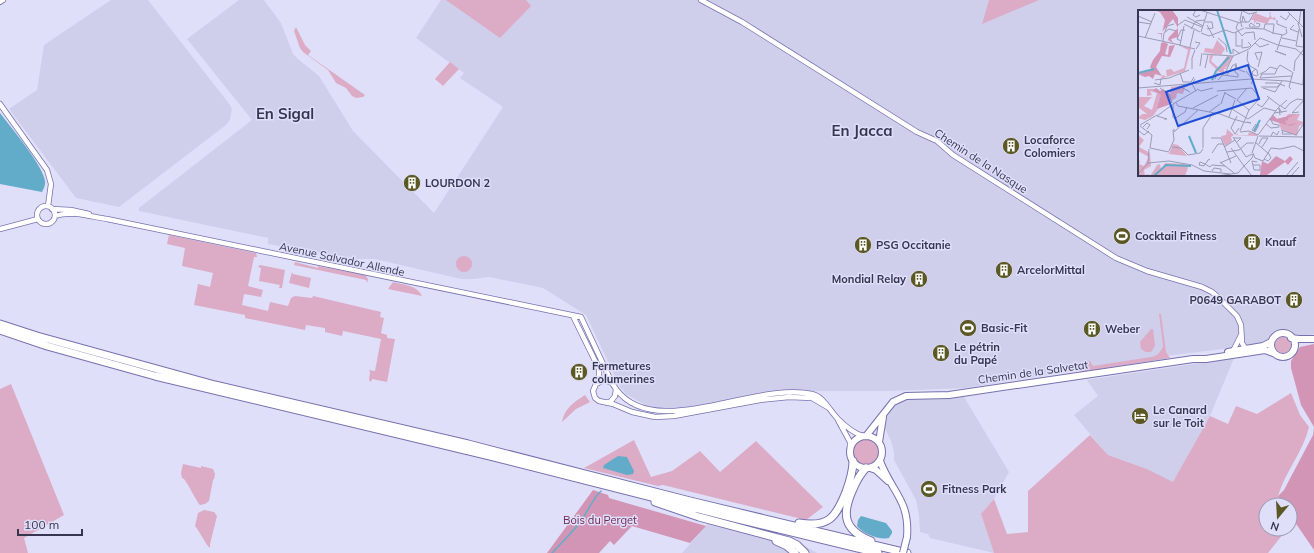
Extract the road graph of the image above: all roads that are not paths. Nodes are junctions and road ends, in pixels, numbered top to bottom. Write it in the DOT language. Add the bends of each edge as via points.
graph roads {
  1 [pos="3,0"];
  2 [pos="701,0"];
  3 [pos="0,2"];
  4 [pos="0,104"];
  5 [pos="50,207"];
  6 [pos="55,216"];
  7 [pos="38,219"];
  8 [pos="108,219"];
  9 [pos="0,229"];
  10 [pos="573,316"];
  11 [pos="0,320"];
  12 [pos="0,324"];
  13 [pos="0,330"];
  14 [pos="0,334"];
  15 [pos="1241,335"];
  16 [pos="37,336"];
  17 [pos="1292,338"];
  18 [pos="1312,339"];
  19 [pos="1271,342"];
  20 [pos="46,346"];
  21 [pos="1246,348"];
  22 [pos="1294,349"];
  23 [pos="1233,351"];
  24 [pos="1273,353"];
  25 [pos="96,356"];
  26 [pos="1193,359"];
  27 [pos="599,382"];
  28 [pos="612,383"];
  29 [pos="616,389"];
  30 [pos="607,402"];
  31 [pos="829,408"];
  32 [pos="883,415"];
  33 [pos="838,419"];
  34 [pos="864,436"];
  35 [pos="879,442"];
  36 [pos="850,447"];
  37 [pos="853,461"];
  38 [pos="880,461"];
  39 [pos="868,468"];
  40 [pos="892,484"];
  41 [pos="606,485"];
  42 [pos="761,518"];
  43 [pos="761,534"];
  44 [pos="795,553"];
  45 [pos="805,553"];
  46 [pos="878,553"];
  47 [pos="903,553"];
  48 [pos="909,553"];
  1 -- 3 [label="street"];
  2 -- 15 [label="street, Chemin de la Nasque" via="742,22 917,132 937,140 953,155 1116,258 1138,268 1212,292 1237,316 1241,325"];
  4 -- 5 [label="street" via="47,170 51,187"];
  5 -- 6 [label="street"];
  5 -- 7 [label="street" via="44,206 39,210"];
  5 -- 8 [label="street, Avenue Salvador Allende"];
  6 -- 7 [label="street" via="49,223"];
  6 -- 8 [label="street, Avenue Salvador Allende" via="69,214"];
  7 -- 9 [label="street"];
  8 -- 10 [label="street, Avenue Salvador Allende"];
  10 -- 27 [label="street" via="599,369"];
  10 -- 28 [label="street" via="581,318"];
  11 -- 16 [label="highway"];
  12 -- 16 [label="highway"];
  13 -- 20 [label="highway"];
  14 -- 20 [label="highway"];
  15 -- 21 [label="street, Chemin de la Nasque"];
  15 -- 23 [label="street"];
  16 -- 25 [label="highway"];
  17 -- 18 [label="main road"];
  17 -- 19 [label="main road" via="1280,334"];
  17 -- 22 [label="main road"];
  18 -- 22 [label="main road"];
  19 -- 21 [label="main road, Chemin de la Salvetat" via="1263,346"];
  19 -- 24 [label="main road"];
  20 -- 25 [label="highway"];
  21 -- 23 [label="main road, Chemin de la Salvetat"];
  22 -- 24 [label="main road" via="1285,357"];
  23 -- 26 [label="main road, Chemin de la Salvetat"];
  24 -- 26 [label="main road, Chemin de la Salvetat" via="1265,350"];
  25 -- 41 [label="highway" via="155,376"];
  25 -- 42 [label="highway" via="468,444"];
  26 -- 32 [label="main road, Chemin de la Salvetat" via="949,395 906,396 892,402"];
  27 -- 28 [label="street" via="605,380"];
  27 -- 30 [label="street" via="594,388 594,395 599,401"];
  28 -- 29 [label="street"];
  29 -- 30 [label="street" via="615,396"];
  29 -- 31 [label="street" via="632,404 656,411 673,412 791,393 814,395"];
  30 -- 31 [label="street" via="643,415 663,418 783,397 812,398"];
  31 -- 33 [label="street"];
  32 -- 34 [label="main road, Chemin de la Salvetat"];
  32 -- 35 [label="main road, Chemin de la Salvetat"];
  33 -- 34 [label="street" via="853,432"];
  33 -- 36 [label="street"];
  34 -- 35 [label="main road" via="872,437"];
  34 -- 36 [label="main road" via="855,440"];
  35 -- 38 [label="main road" via="882,450"];
  36 -- 37 [label="main road"];
  37 -- 39 [label="main road" via="860,467"];
  37 -- 42 [label="highway" via="847,489 838,510 831,518 812,525"];
  38 -- 39 [label="main road"];
  38 -- 40 [label="main road"];
  39 -- 40 [label="main road" via="876,470"];
  39 -- 48 [label="highway" via="856,482 846,507 848,524 861,537"];
  40 -- 47 [label="main road, bridge" via="906,513 907,537"];
  41 -- 43 [label="highway" via="699,517"];
  41 -- 46 [label="highway"];
  42 -- 48 [label="highway"];
  43 -- 44 [label="highway" via="787,546"];
  43 -- 45 [label="highway" via="789,541"];
}
